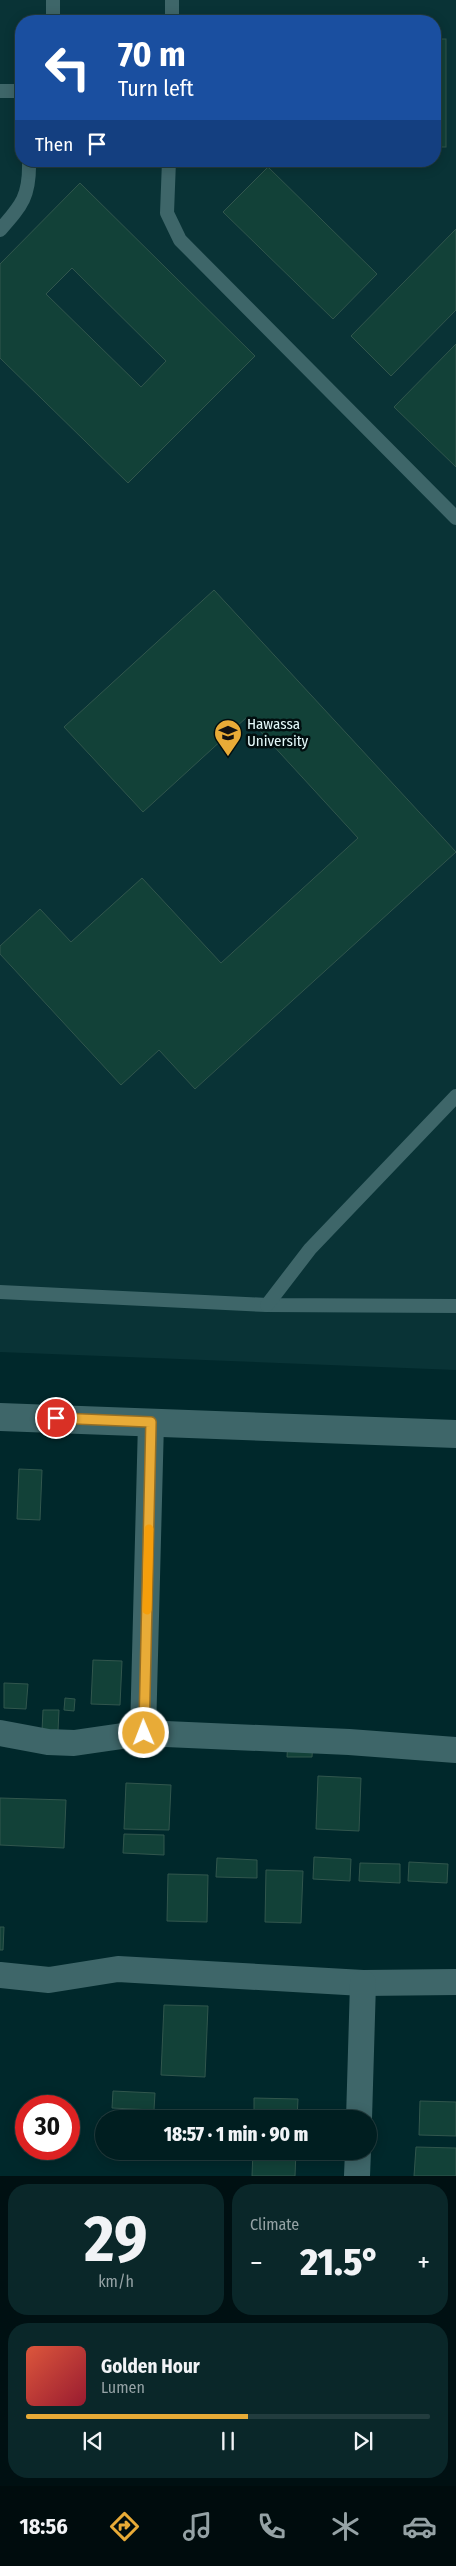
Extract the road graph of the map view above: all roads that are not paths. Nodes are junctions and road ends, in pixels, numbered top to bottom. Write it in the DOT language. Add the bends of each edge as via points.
graph roads {
  1 [pos="53,0"];
  2 [pos="172,0"];
  3 [pos="53,15"];
  4 [pos="172,15"];
  5 [pos="0,91"];
  6 [pos="15,91"];
  7 [pos="28,167"];
  8 [pos="168,167"];
  9 [pos="0,230"];
  10 [pos="456,518"];
  11 [pos="456,1096"];
  12 [pos="0,1292"];
  13 [pos="267,1305"];
  14 [pos="456,1306"];
  15 [pos="0,1417"];
  16 [pos="151,1422"];
  17 [pos="456,1434"];
  18 [pos="0,1733"];
  19 [pos="144,1733"];
  20 [pos="456,1750"];
  21 [pos="0,1975"];
  22 [pos="363,1982"];
  23 [pos="456,1982"];
  24 [pos="359,2110"];
  25 [pos="358,2160"];
  26 [pos="357,2176"];
  1 -- 3 [label="lane"];
  2 -- 4 [label="lane"];
  5 -- 6 [label="lane"];
  7 -- 9 [label="lane" via="22,205"];
  8 -- 10 [label="lane" via="167,213 180,240"];
  11 -- 13 [label="lane" via="310,1248"];
  12 -- 13 [label="lane"];
  13 -- 14 [label="lane"];
  15 -- 16 [label="street"];
  16 -- 17 [label="street"];
  16 -- 19 [label="street"];
  18 -- 19 [label="street" via="74,1743"];
  19 -- 20 [label="street"];
  21 -- 22 [label="street" via="49,1980 118,1969"];
  22 -- 23 [label="street"];
  22 -- 24 [label="street"];
  25 -- 26 [label="street"];
}
